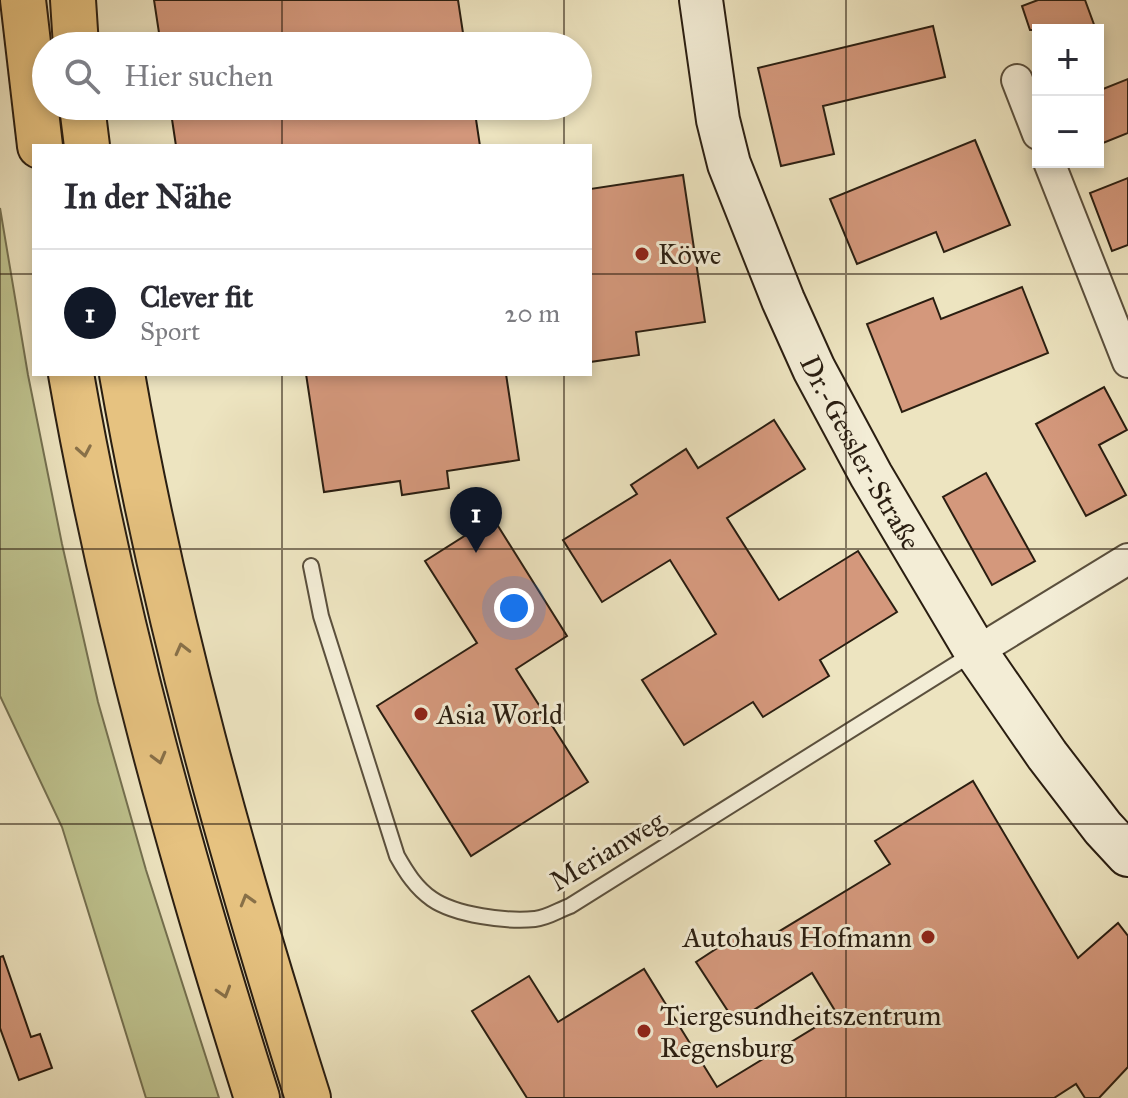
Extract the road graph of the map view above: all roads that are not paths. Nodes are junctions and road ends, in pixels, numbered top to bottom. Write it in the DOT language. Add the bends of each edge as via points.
graph roads {
  1 [pos="23,0"];
  2 [pos="73,0"];
  3 [pos="701,0"];
  4 [pos="75,32"];
  5 [pos="32,77"];
  6 [pos="1017,80"];
  7 [pos="1032,119"];
  8 [pos="37,120"];
  9 [pos="84,120"];
  10 [pos="40,144"];
  11 [pos="87,144"];
  12 [pos="1051,168"];
  13 [pos="1128,362"];
  14 [pos="71,376"];
  15 [pos="122,376"];
  16 [pos="1128,559"];
  17 [pos="311,566"];
  18 [pos="976,652"];
  19 [pos="1128,855"];
  20 [pos="269,975"];
  21 [pos="257,1098"];
  22 [pos="308,1098"];
  23 [pos="333,1098"];
  1 -- 5 [label="highway"];
  2 -- 4 [label="highway"];
  3 -- 18 [label="street, Dr.-Gessler-Straße" via="729,164 788,313 871,475"];
  6 -- 7 [label="street"];
  8 -- 10 [label="highway"];
  9 -- 11 [label="highway"];
  12 -- 13 [label="street"];
  14 -- 21 [label="highway, one-way" via="119,603 186,864"];
  20 -- 15 [label="highway, one-way" via="226,827 139,474"];
  16 -- 18 [label="street"];
  17 -- 18 [label="lane, Merianweg" via="321,616 397,856 410,879 454,910 514,920 539,919 570,906"];
  18 -- 19 [label="street, Dr.-Gessler-Straße" via="1047,755"];
  20 -- 22 [label="highway"];
  20 -- 23 [label="highway" via="315,1045"];
}
